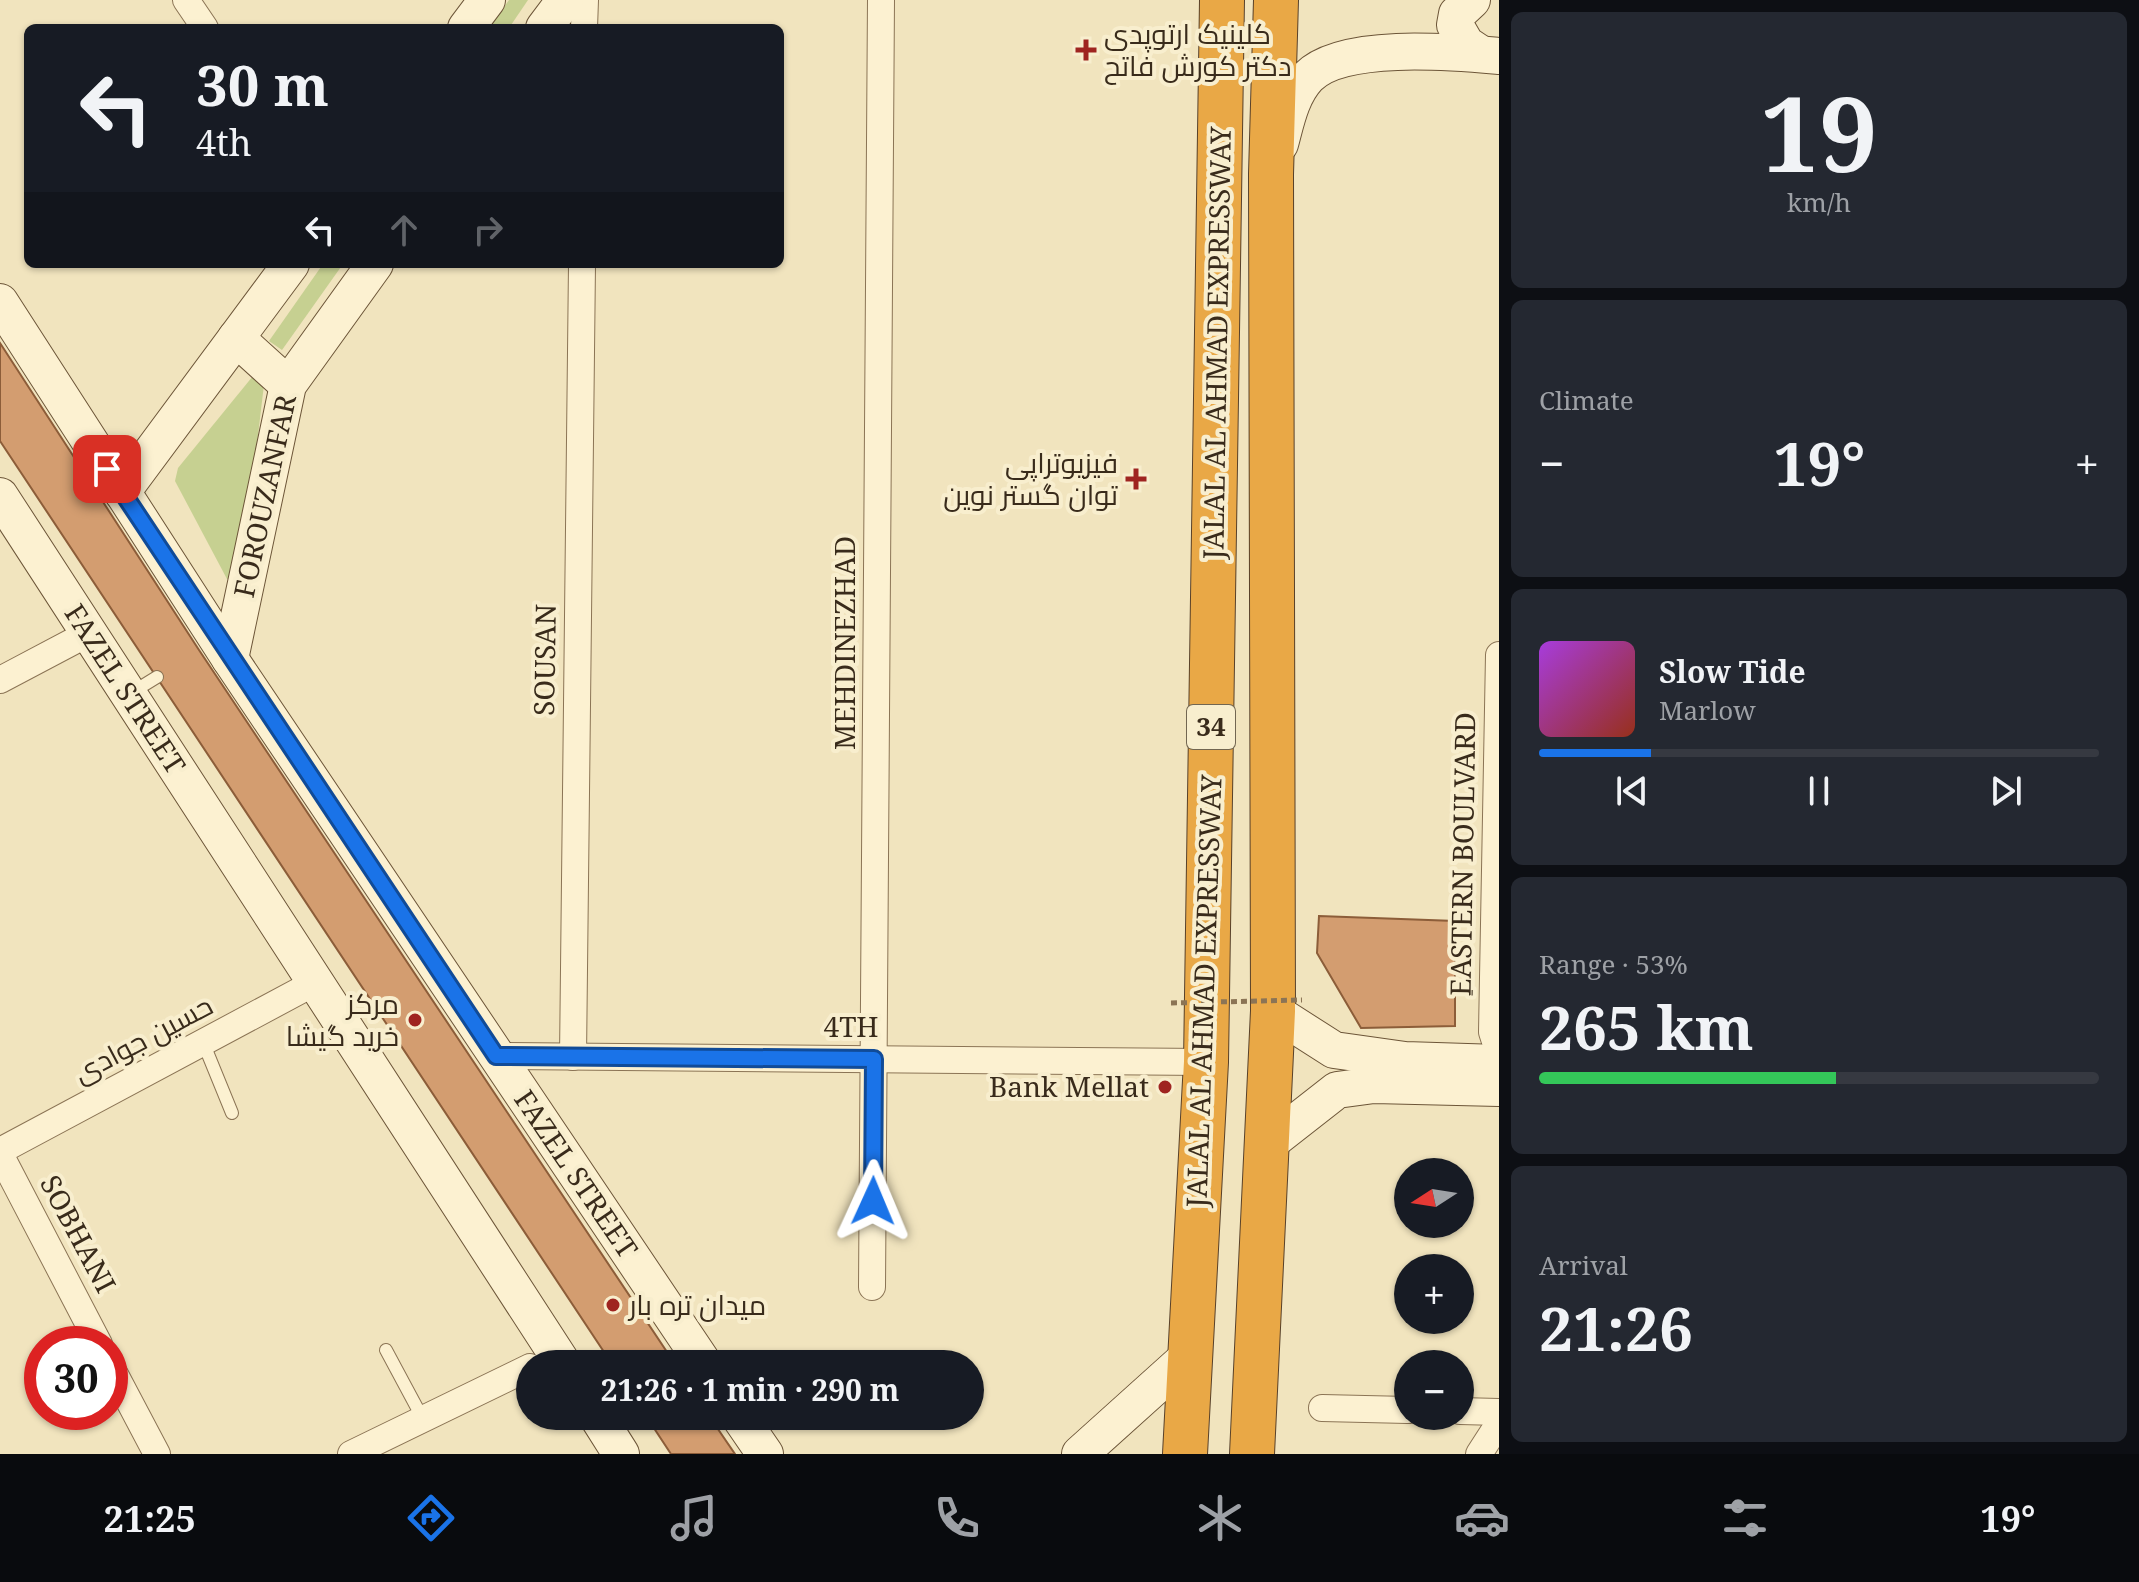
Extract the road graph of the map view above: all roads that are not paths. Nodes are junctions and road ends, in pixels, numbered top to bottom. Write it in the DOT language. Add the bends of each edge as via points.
graph roads {
  1 [pos="186,0"];
  2 [pos="487,0"];
  3 [pos="565,0"];
  4 [pos="585,0"];
  5 [pos="881,0"];
  6 [pos="1222,0"];
  7 [pos="1276,0"];
  8 [pos="1472,0"];
  9 [pos="202,24"];
  10 [pos="469,24"];
  11 [pos="547,24"];
  12 [pos="584,24"];
  13 [pos="1490,55"];
  14 [pos="1271,174"];
  15 [pos="288,268"];
  16 [pos="372,268"];
  17 [pos="582,268"];
  18 [pos="0,302"];
  19 [pos="236,338"];
  20 [pos="288,385"];
  21 [pos="122,492"];
  22 [pos="0,496"];
  23 [pos="89,633"];
  24 [pos="218,652"];
  25 [pos="1499,655"];
  26 [pos="0,680"];
  27 [pos="316,982"];
  28 [pos="1287,1005"];
  29 [pos="203,1042"];
  30 [pos="1499,1054"];
  31 [pos="496,1056"];
  32 [pos="573,1057"];
  33 [pos="874,1059"];
  34 [pos="1206,1062"];
  35 [pos="1499,1063"];
  36 [pos="1499,1088"];
  37 [pos="232,1113"];
  38 [pos="1268,1144"];
  39 [pos="0,1153"];
  40 [pos="872,1287"];
  41 [pos="90,1326"];
  42 [pos="386,1350"];
  43 [pos="540,1350"];
  44 [pos="695,1350"];
  45 [pos="1190,1355"];
  46 [pos="516,1376"];
  47 [pos="128,1399"];
  48 [pos="1322,1408"];
  49 [pos="1394,1410"];
  50 [pos="1474,1411"];
  51 [pos="1499,1412"];
  52 [pos="423,1419"];
  53 [pos="1499,1423"];
  54 [pos="606,1430"];
  55 [pos="749,1430"];
  56 [pos="157,1454"];
  57 [pos="351,1454"];
  58 [pos="621,1454"];
  59 [pos="765,1454"];
  60 [pos="1080,1454"];
  61 [pos="1185,1454"];
  62 [pos="1252,1454"];
  63 [pos="1479,1454"];
  1 -- 9 [label="street"];
  2 -- 10 [label="street"];
  3 -- 11 [label="street"];
  4 -- 12 [label="street"];
  5 -- 33 [label="street, MEHDINEZHAD"];
  6 -- 34 [label="highway, JALAL AL AHMAD EXPRESSWAY / 34"];
  7 -- 14 [label="highway, JALAL AL AHMAD EXPRESSWAY / 34"];
  8 -- 13 [label="street" via="1457,14 1458,36"];
  13 -- 14 [label="street" via="1363,55 1316,69 1293,101"];
  14 -- 28 [label="highway, JALAL AL AHMAD EXPRESSWAY / 34"];
  15 -- 19 [label="street"];
  16 -- 20 [label="street, FOROUZANFAR"];
  17 -- 32 [label="street, SOUSAN"];
  18 -- 21 [label="street, FAZEL STREET"];
  19 -- 20 [label="street"];
  19 -- 21 [label="street"];
  20 -- 24 [label="street, FOROUZANFAR"];
  21 -- 24 [label="street, FAZEL STREET"];
  22 -- 23 [label="street, FAZEL STREET"];
  23 -- 26 [label="street"];
  23 -- 27 [label="street, FAZEL STREET" via="143,686"];
  24 -- 31 [label="street, FAZEL STREET"];
  25 -- 30 [label="street, ٍEASTERN BOULVARD" via="1492,1032"];
  27 -- 29 [label="street, حسین جوادی"];
  27 -- 43 [label="street, FAZEL STREET"];
  28 -- 35 [label="street" via="1334,1050 1405,1060"];
  28 -- 38 [label="highway, JALAL AL AHMAD EXPRESSWAY / 34"];
  29 -- 37 [label="lane"];
  29 -- 39 [label="street, حسین جوادی"];
  31 -- 32 [label="street, 4TH"];
  31 -- 44 [label="street, FAZEL STREET"];
  32 -- 33 [label="street, 4TH"];
  33 -- 34 [label="street, 4TH"];
  33 -- 40 [label="street, MEHDINEZHAD"];
  34 -- 45 [label="highway, JALAL AL AHMAD EXPRESSWAY / 34"];
  36 -- 38 [label="street" via="1374,1085 1337,1090"];
  38 -- 62 [label="highway, JALAL AL AHMAD EXPRESSWAY / 34"];
  39 -- 41 [label="street, SOBHANI"];
  42 -- 52 [label="lane"];
  45 -- 60 [label="street"];
  45 -- 61 [label="highway, JALAL AL AHMAD EXPRESSWAY / 34"];
  46 -- 52 [label="street"];
  47 -- 56 [label="street"];
  48 -- 49 [label="street"];
  50 -- 51 [label="street"];
  52 -- 57 [label="street"];
  53 -- 63 [label="street"];
  54 -- 58 [label="street"];
  55 -- 59 [label="street"];
}
